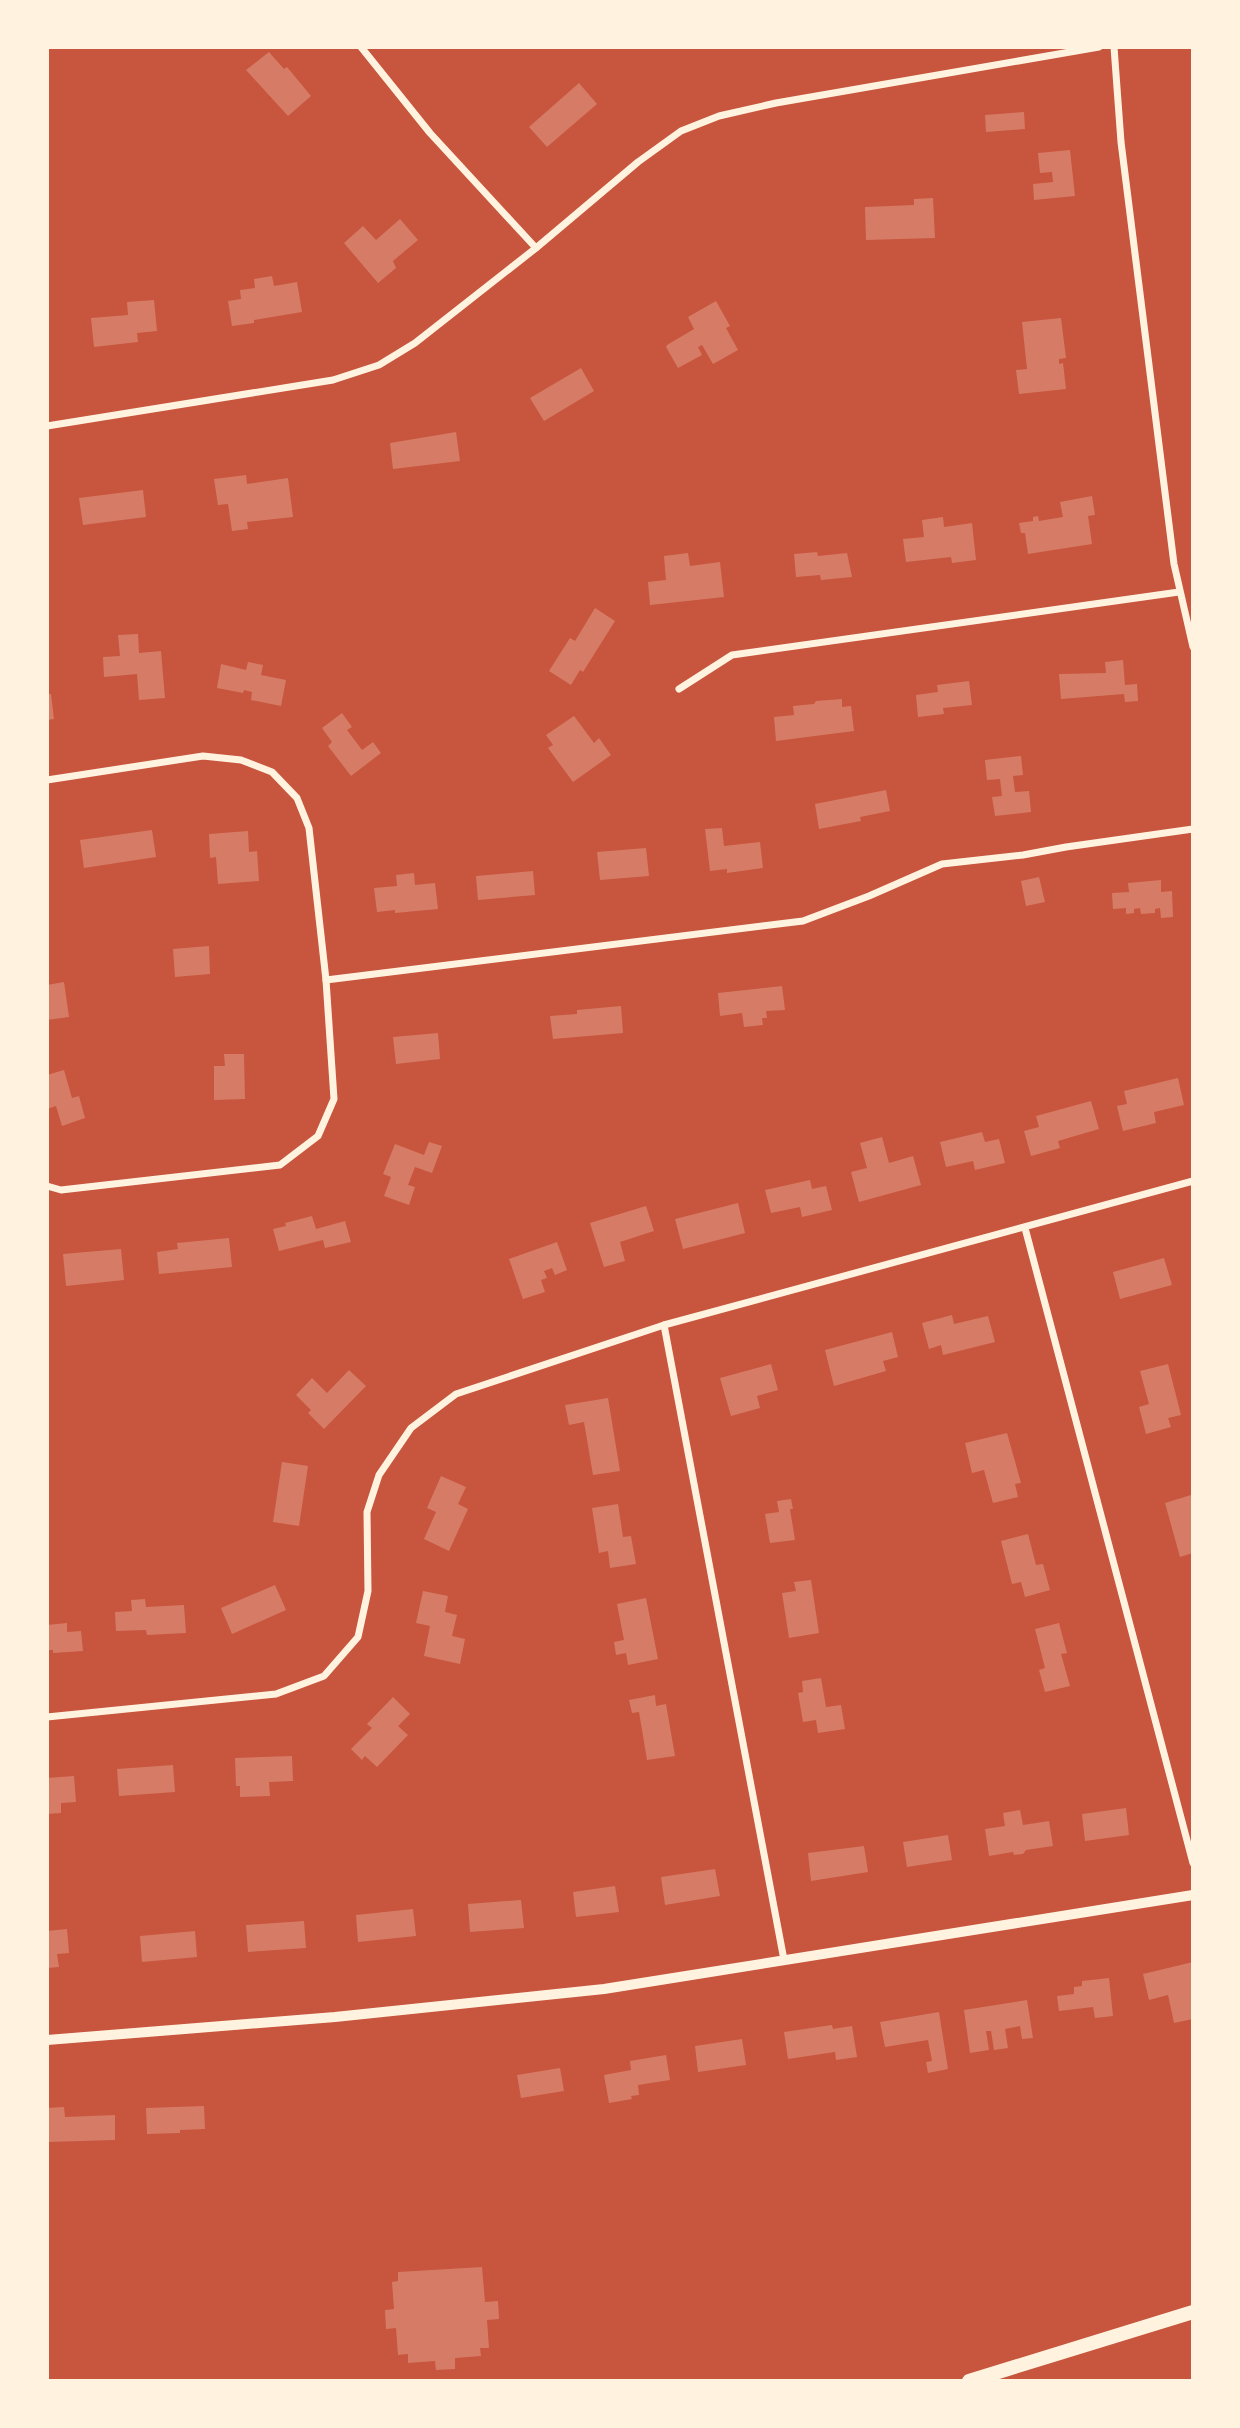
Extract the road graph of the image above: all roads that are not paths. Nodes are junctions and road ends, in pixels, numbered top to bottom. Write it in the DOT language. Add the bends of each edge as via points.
graph roads {
  1 [pos="361,47"];
  2 [pos="1099,47"];
  3 [pos="1114,47"];
  4 [pos="536,248"];
  5 [pos="47,426"];
  6 [pos="1179,592"];
  7 [pos="1193,647"];
  8 [pos="678,689"];
  9 [pos="47,779"];
  10 [pos="1193,829"];
  11 [pos="326,980"];
  12 [pos="1193,1181"];
  13 [pos="47,1186"];
  14 [pos="1025,1228"];
  15 [pos="664,1325"];
  16 [pos="47,1717"];
  17 [pos="1193,1863"];
  18 [pos="1193,1895"];
  19 [pos="784,1961"];
  20 [pos="47,2040"];
  21 [pos="1193,2312"];
  22 [pos="969,2381"];
  1 -- 4 [label="street" via="430,133"];
  2 -- 4 [label="street" via="719,116 681,131 638,162"];
  3 -- 6 [label="street" via="1121,142"];
  4 -- 5 [label="street" via="415,343 379,365 333,380"];
  6 -- 7 [label="street"];
  6 -- 8 [label="street" via="732,655"];
  9 -- 11 [label="street" via="204,756 241,760 272,772 297,798 309,828"];
  10 -- 11 [label="street" via="942,864 803,921"];
  11 -- 13 [label="street" via="334,1099 318,1136 280,1165 61,1190"];
  12 -- 14 [label="street"];
  14 -- 15 [label="street"];
  14 -- 17 [label="street"];
  15 -- 16 [label="street" via="456,1394 411,1428 379,1475 366,1512 368,1591 358,1637 324,1676 276,1694"];
  15 -- 19 [label="street"];
  18 -- 19 [label="street"];
  19 -- 20 [label="street" via="507,2001"];
  21 -- 22 [label="highway"];
}
